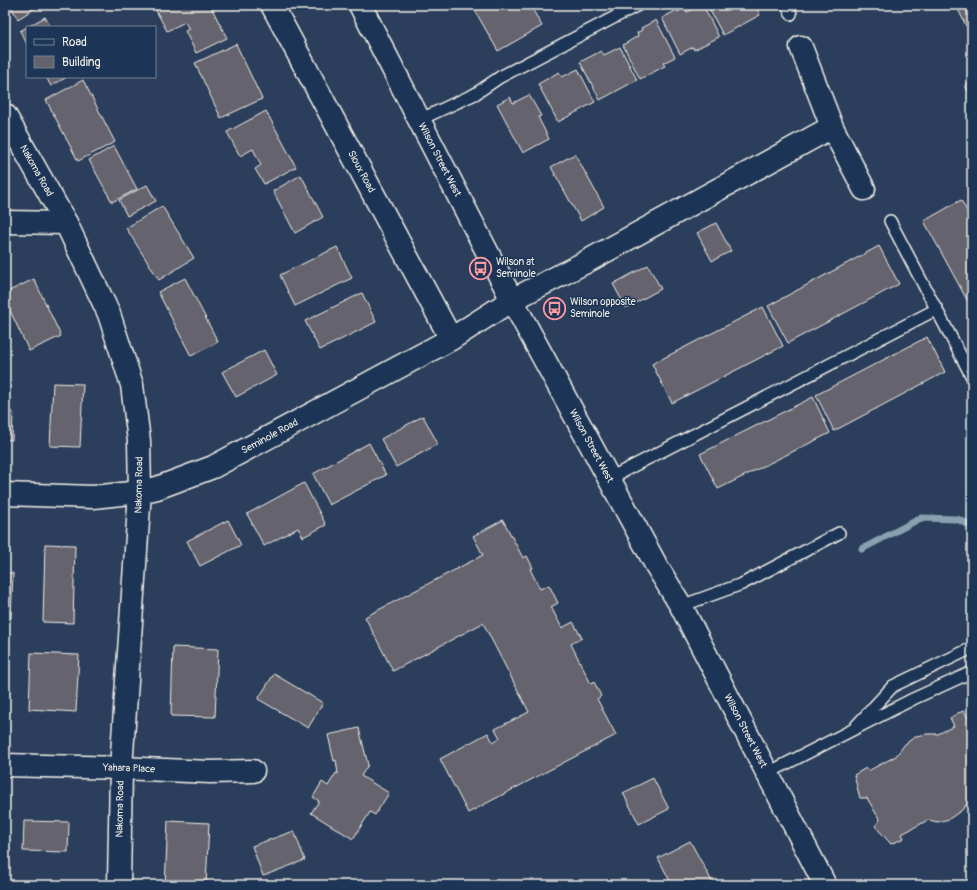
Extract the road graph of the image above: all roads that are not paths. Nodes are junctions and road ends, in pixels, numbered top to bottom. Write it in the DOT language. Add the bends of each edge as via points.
graph roads {
  1 [pos="272,5"];
  2 [pos="360,5"];
  3 [pos="638,5"];
  4 [pos="801,47"];
  5 [pos="5,114"];
  6 [pos="419,120"];
  7 [pos="832,126"];
  8 [pos="864,189"];
  9 [pos="890,221"];
  10 [pos="5,222"];
  11 [pos="66,223"];
  12 [pos="512,300"];
  13 [pos="937,309"];
  14 [pos="451,339"];
  15 [pos="972,377"];
  16 [pos="610,478"];
  17 [pos="140,492"];
  18 [pos="5,494"];
  19 [pos="839,533"];
  20 [pos="681,606"];
  21 [pos="972,648"];
  22 [pos="972,672"];
  23 [pos="852,730"];
  24 [pos="5,765"];
  25 [pos="121,768"];
  26 [pos="253,771"];
  27 [pos="766,774"];
  28 [pos="119,885"];
  29 [pos="825,885"];
  1 -- 14 [label="street, Sioux Road"];
  2 -- 6 [label="street, Wilson Street West"];
  3 -- 6 [label="lane" via="500,77 475,94"];
  4 -- 7 [label="street"];
  5 -- 11 [label="street, Nakoma Road"];
  6 -- 12 [label="street, Wilson Street West"];
  7 -- 8 [label="street"];
  7 -- 12 [label="street, Seminole Road"];
  9 -- 13 [label="lane"];
  10 -- 11 [label="street"];
  11 -- 17 [label="street, Nakoma Road" via="109,314 132,385 139,441"];
  12 -- 14 [label="street, Seminole Road"];
  12 -- 16 [label="street, Wilson Street West"];
  13 -- 15 [label="lane"];
  13 -- 16 [label="lane"];
  14 -- 17 [label="street, Seminole Road" via="213,467"];
  16 -- 20 [label="street, Wilson Street West"];
  17 -- 18 [label="street, Seminole Road" via="93,497"];
  17 -- 25 [label="street, Nakoma Road"];
  19 -- 20 [label="lane" via="742,584"];
  20 -- 27 [label="street, Wilson Street West"];
  21 -- 23 [label="lane" via="893,686"];
  22 -- 23 [label="lane"];
  23 -- 27 [label="lane"];
  24 -- 25 [label="street, Yahara Place"];
  25 -- 26 [label="street, Yahara Place"];
  25 -- 28 [label="street, Nakoma Road"];
  27 -- 29 [label="street, Wilson Street West"];
}
